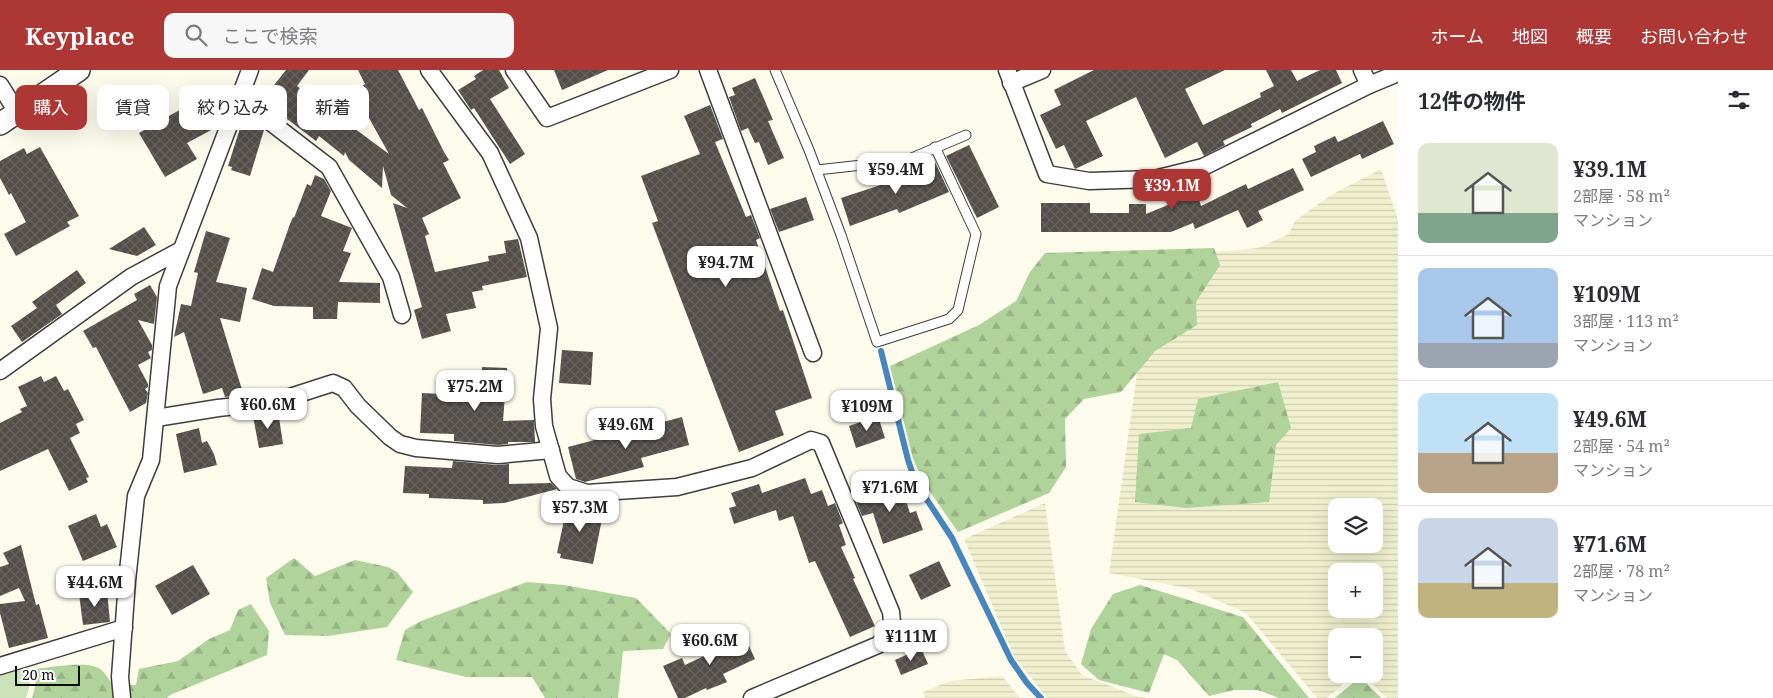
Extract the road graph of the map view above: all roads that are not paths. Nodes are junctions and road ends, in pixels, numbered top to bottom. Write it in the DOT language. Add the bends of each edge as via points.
graph roads {
  1 [pos="80,70"];
  2 [pos="250,70"];
  3 [pos="429,70"];
  4 [pos="514,70"];
  5 [pos="670,70"];
  6 [pos="708,70"];
  7 [pos="776,70"];
  8 [pos="1042,70"];
  9 [pos="1362,70"];
  10 [pos="1398,73"];
  11 [pos="1009,76"];
  12 [pos="0,85"];
  13 [pos="244,85"];
  14 [pos="1369,85"];
  15 [pos="9,118"];
  16 [pos="227,130"];
  17 [pos="281,130"];
  18 [pos="966,135"];
  19 [pos="935,147"];
  20 [pos="817,170"];
  21 [pos="182,250"];
  22 [pos="402,315"];
  23 [pos="813,353"];
  24 [pos="0,371"];
  25 [pos="156,418"];
  26 [pos="551,450"];
  27 [pos="124,628"];
  28 [pos="0,666"];
  29 [pos="122,698"];
  30 [pos="752,698"];
  1 -- 15 [label="street"];
  2 -- 13 [label="street"];
  3 -- 26 [label="street" via="490,153 529,238 549,328 542,399 544,426"];
  4 -- 5 [label="street" via="547,118"];
  6 -- 23 [label="street"];
  7 -- 20 [label="lane"];
  8 -- 11 [label="street"];
  9 -- 14 [label="street"];
  10 -- 14 [label="street"];
  11 -- 14 [label="street" via="1047,174 1089,181 1154,179 1202,167"];
  12 -- 15 [label="street"];
  16 -- 21 [label="street"];
  17 -- 22 [label="street" via="329,167 391,277"];
  18 -- 19 [label="lane"];
  19 -- 20 [label="lane" via="907,160"];
  19 -- 20 [label="lane" via="976,234 958,310 949,320 877,342"];
  21 -- 24 [label="street" via="131,277"];
  21 -- 25 [label="street" via="168,286"];
  25 -- 26 [label="street" via="274,402 333,383 344,388 358,406 400,444 498,455"];
  25 -- 27 [label="street" via="152,460 136,496"];
  26 -- 30 [label="street" via="558,476 568,487 587,493 677,487 752,468 811,440 821,443 891,612 893,631 878,645"];
  27 -- 28 [label="street"];
  27 -- 29 [label="street" via="120,677"];
}
